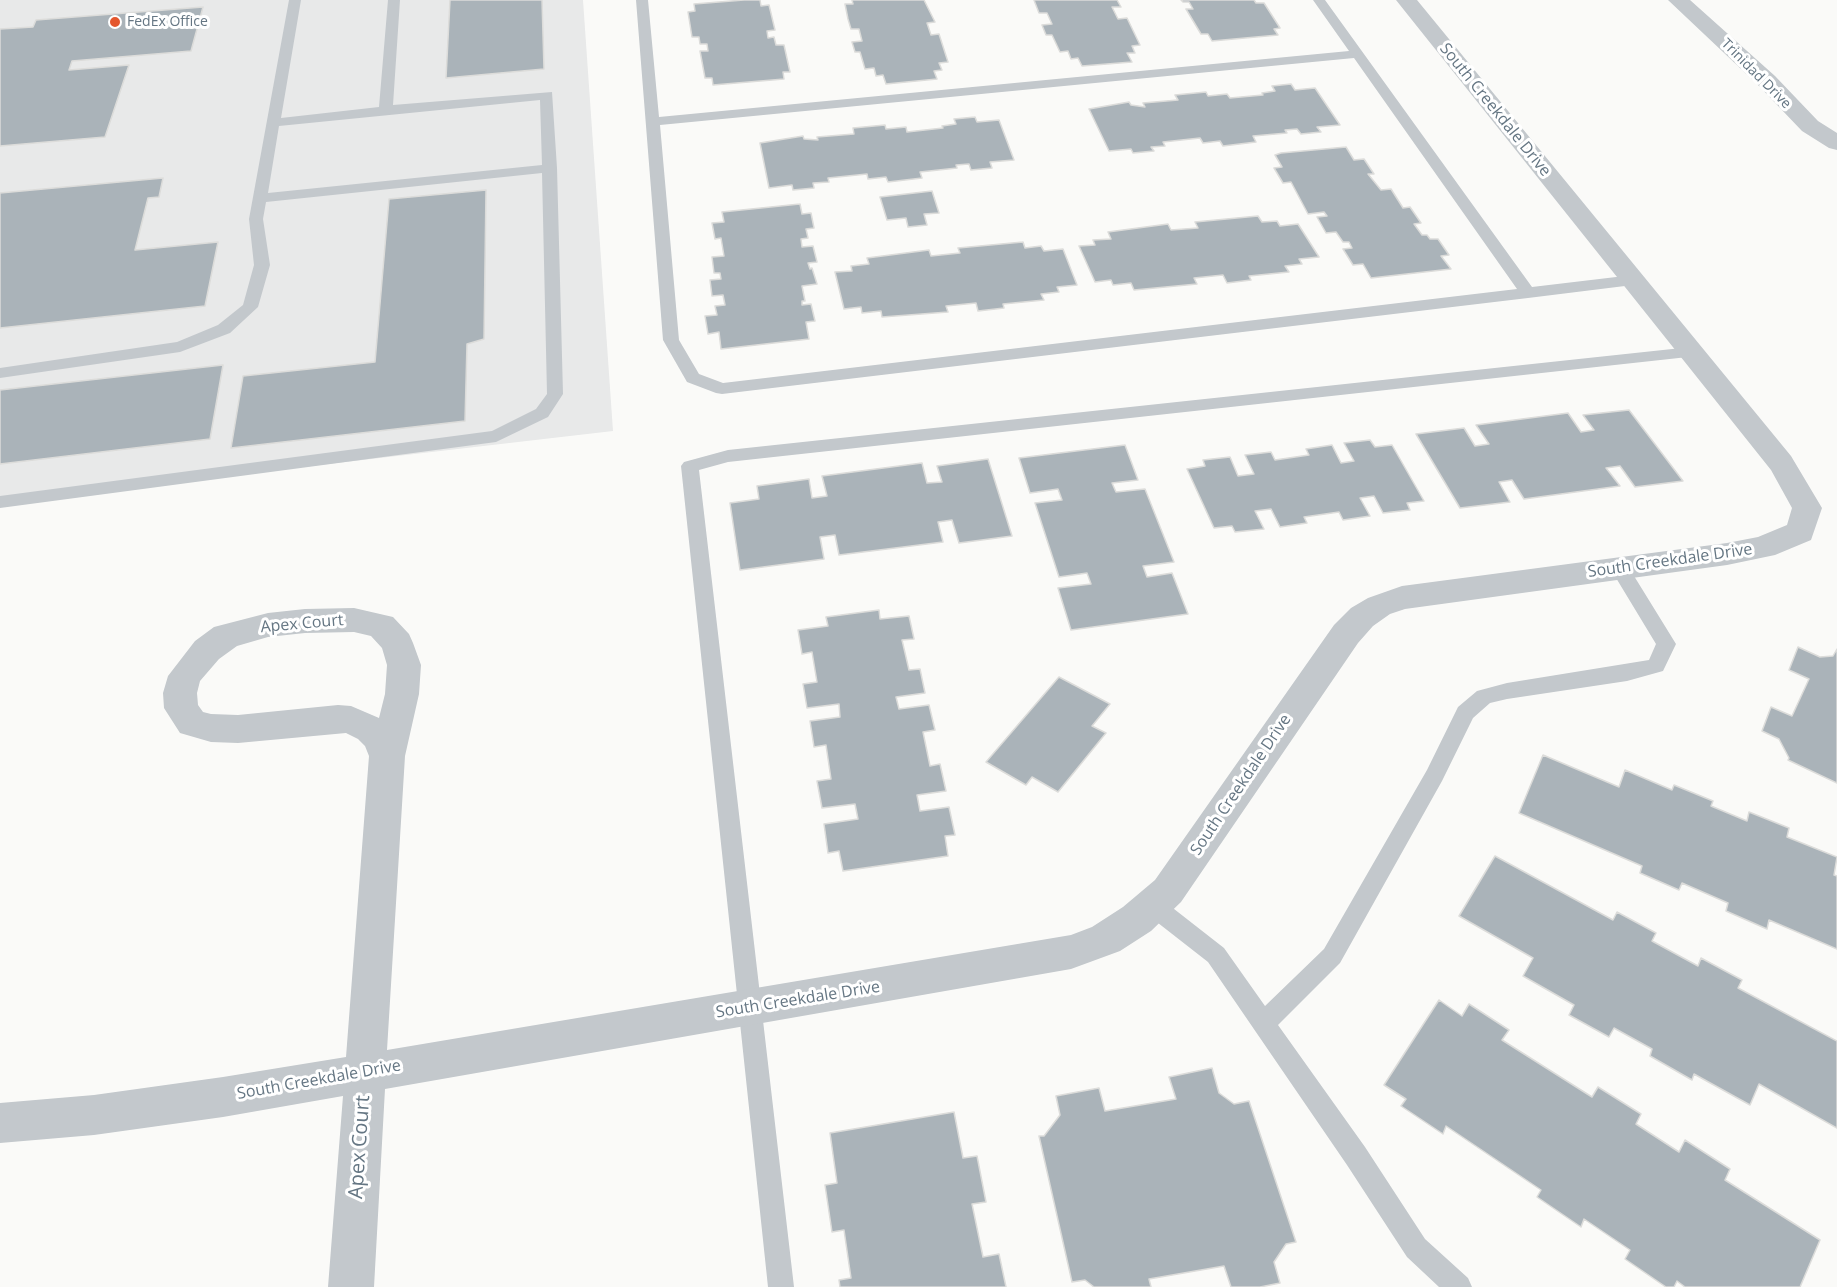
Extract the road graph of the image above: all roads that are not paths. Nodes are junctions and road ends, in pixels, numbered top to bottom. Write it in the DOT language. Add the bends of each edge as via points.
graph roads {
  1 [pos="295,0"];
  2 [pos="394,0"];
  3 [pos="642,0"];
  4 [pos="1319,0"];
  5 [pos="1406,0"];
  6 [pos="1678,0"];
  7 [pos="1358,54"];
  8 [pos="386,110"];
  9 [pos="652,122"];
  10 [pos="273,123"];
  11 [pos="1837,143"];
  12 [pos="550,168"];
  13 [pos="260,198"];
  14 [pos="1633,280"];
  15 [pos="1528,293"];
  16 [pos="1691,352"];
  17 [pos="0,373"];
  18 [pos="0,502"];
  19 [pos="1619,568"];
  20 [pos="387,756"];
  21 [pos="1152,905"];
  22 [pos="750,1008"];
  23 [pos="1264,1023"];
  24 [pos="365,1072"];
  25 [pos="0,1123"];
  26 [pos="351,1287"];
  27 [pos="781,1287"];
  28 [pos="1459,1287"];
  1 -- 10 [label="lane"];
  2 -- 8 [label="lane"];
  3 -- 9 [label="lane"];
  4 -- 7 [label="lane"];
  5 -- 14 [label="street, South Creekdale Drive"];
  6 -- 11 [label="street, Trinidad Drive" via="1810,126"];
  7 -- 9 [label="lane"];
  7 -- 15 [label="lane"];
  8 -- 10 [label="lane"];
  8 -- 12 [label="lane" via="547,95"];
  9 -- 15 [label="lane" via="671,340 693,378 722,389"];
  10 -- 13 [label="lane"];
  12 -- 13 [label="lane"];
  12 -- 18 [label="lane" via="555,394 542,413 496,436"];
  13 -- 17 [label="lane" via="256,219 262,265 250,307 224,329 180,346"];
  14 -- 15 [label="lane"];
  14 -- 16 [label="street, South Creekdale Drive"];
  16 -- 19 [label="street, South Creekdale Drive" via="1781,463 1807,508 1805,520 1800,532 1764,547"];
  16 -- 22 [label="lane" via="728,456 690,466"];
  19 -- 21 [label="street, South Creekdale Drive" via="1402,598 1362,617 1301,697 1168,891"];
  19 -- 23 [label="lane" via="1666,644 1656,666 1507,691 1484,697 1465,713 1435,775 1332,956"];
  20 -- 20 [label="street, Apex Court" via="402,694 404,665 397,643 381,626 354,620 305,621 257,628 226,636 207,650 185,676 181,708 192,723 238,729 351,720 370,729"];
  20 -- 24 [label="street, Apex Court"];
  21 -- 22 [label="street, South Creekdale Drive" via="1106,939 1071,952"];
  21 -- 23 [label="lane" via="1216,955"];
  22 -- 24 [label="street, South Creekdale Drive"];
  22 -- 27 [label="lane"];
  23 -- 28 [label="lane" via="1416,1248"];
  24 -- 25 [label="street, South Creekdale Drive" via="223,1097"];
  24 -- 26 [label="street, Apex Court"];
}
